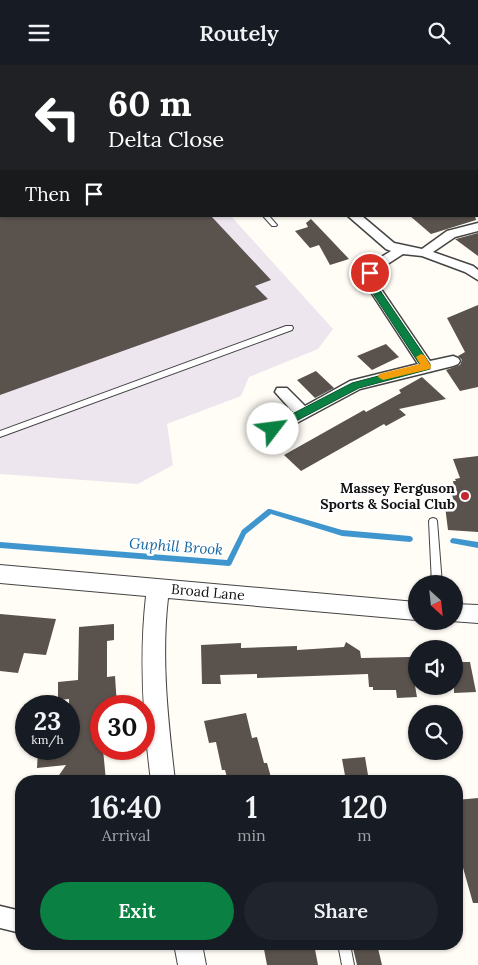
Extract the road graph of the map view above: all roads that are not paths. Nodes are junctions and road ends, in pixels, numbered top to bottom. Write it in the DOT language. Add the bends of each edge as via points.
graph roads {
  1 [pos="267,217"];
  2 [pos="355,217"];
  3 [pos="274,225"];
  4 [pos="478,227"];
  5 [pos="401,250"];
  6 [pos="424,253"];
  7 [pos="478,276"];
  8 [pos="289,328"];
  9 [pos="452,361"];
  10 [pos="426,366"];
  11 [pos="282,392"];
  12 [pos="302,412"];
  13 [pos="273,429"];
  14 [pos="0,434"];
  15 [pos="433,521"];
  16 [pos="0,574"];
  17 [pos="436,575"];
  18 [pos="158,588"];
  19 [pos="408,610"];
  20 [pos="463,613"];
  21 [pos="478,614"];
  22 [pos="162,775"];
  23 [pos="0,917"];
  24 [pos="15,921"];
  25 [pos="189,950"];
  26 [pos="345,950"];
  27 [pos="192,965"];
  28 [pos="348,965"];
  1 -- 3 [label="lane"];
  2 -- 5 [label="street" via="390,246"];
  4 -- 6 [label="street" via="451,234"];
  5 -- 6 [label="street"];
  5 -- 10 [label="street" via="370,273 373,286"];
  6 -- 7 [label="street" via="469,269"];
  8 -- 14 [label="lane"];
  9 -- 10 [label="street"];
  10 -- 12 [label="street" via="355,385"];
  11 -- 12 [label="street"];
  12 -- 13 [label="street"];
  15 -- 17 [label="lane"];
  16 -- 18 [label="street, Broad Lane"];
  18 -- 19 [label="street, Broad Lane"];
  18 -- 22 [label="street" via="153,656"];
  20 -- 21 [label="street"];
  23 -- 24 [label="street"];
  25 -- 27 [label="street"];
  26 -- 28 [label="lane"];
}
